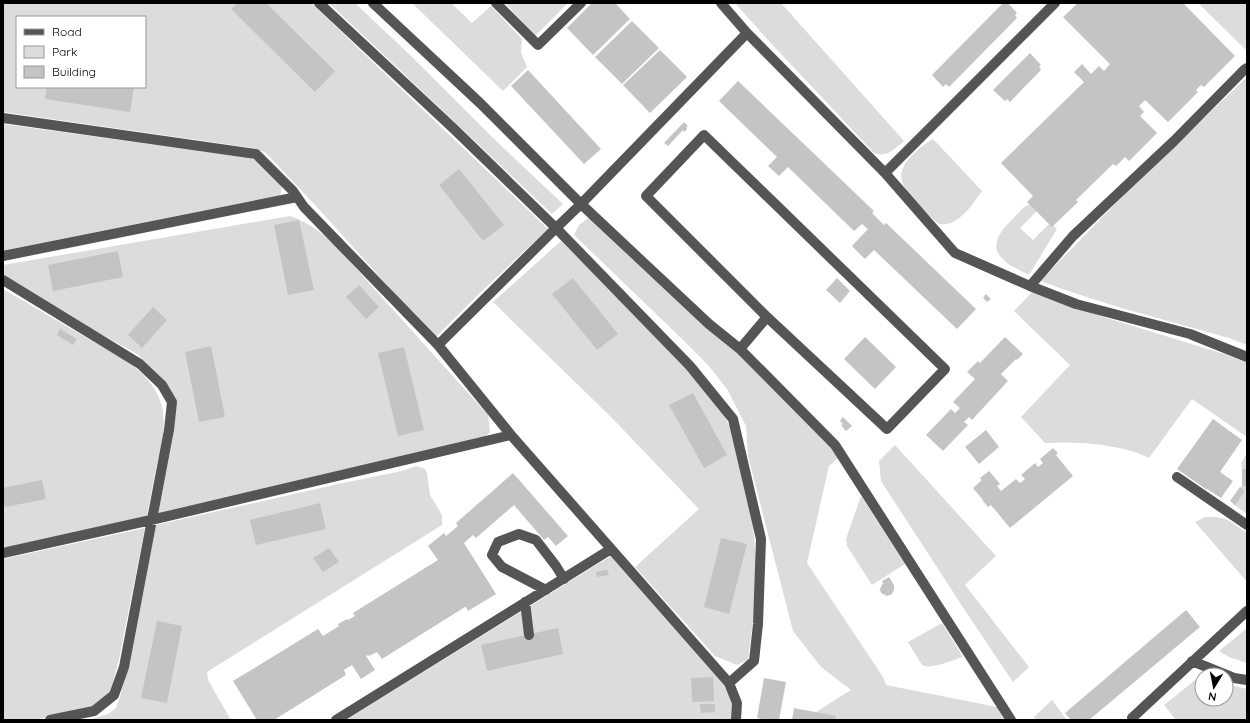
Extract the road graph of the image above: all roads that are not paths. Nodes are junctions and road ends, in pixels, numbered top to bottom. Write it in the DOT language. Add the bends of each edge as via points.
graph roads {
  1 [pos="319,3"];
  2 [pos="373,3"];
  3 [pos="496,3"];
  4 [pos="581,3"];
  5 [pos="721,3"];
  6 [pos="1055,3"];
  7 [pos="747,33"];
  8 [pos="1247,68"];
  9 [pos="3,118"];
  10 [pos="885,173"];
  11 [pos="297,197"];
  12 [pos="581,204"];
  13 [pos="556,228"];
  14 [pos="3,256"];
  15 [pos="3,280"];
  16 [pos="1030,286"];
  17 [pos="768,316"];
  18 [pos="438,345"];
  19 [pos="740,349"];
  20 [pos="1247,357"];
  21 [pos="511,435"];
  22 [pos="1178,477"];
  23 [pos="152,520"];
  24 [pos="1247,525"];
  25 [pos="611,549"];
  26 [pos="3,553"];
  27 [pos="564,579"];
  28 [pos="546,590"];
  29 [pos="525,602"];
  30 [pos="1247,611"];
  31 [pos="529,635"];
  32 [pos="1192,661"];
  33 [pos="1247,680"];
  34 [pos="729,683"];
  35 [pos="1132,718"];
  36 [pos="50,720"];
  37 [pos="336,720"];
  38 [pos="736,720"];
  39 [pos="1011,720"];
  1 -- 13 [label="lane"];
  2 -- 12 [label="lane" via="480,103"];
  3 -- 4 [label="lane" via="538,45"];
  5 -- 7 [label="lane"];
  6 -- 10 [label="lane"];
  7 -- 10 [label="lane"];
  7 -- 12 [label="lane"];
  8 -- 16 [label="lane" via="1073,236"];
  9 -- 11 [label="lane" via="256,154"];
  10 -- 16 [label="lane" via="955,253"];
  11 -- 14 [label="lane"];
  11 -- 18 [label="lane"];
  12 -- 13 [label="lane"];
  12 -- 19 [label="lane" via="709,324"];
  13 -- 18 [label="lane"];
  13 -- 34 [label="lane" via="690,366 734,420 761,539 754,661"];
  15 -- 23 [label="lane" via="140,364 162,385 172,402"];
  16 -- 20 [label="lane" via="1076,304 1190,334"];
  17 -- 17 [label="lane" via="646,196 704,135 945,369 887,429"];
  17 -- 19 [label="lane"];
  18 -- 21 [label="lane"];
  19 -- 39 [label="lane" via="835,445"];
  21 -- 23 [label="lane"];
  21 -- 25 [label="lane"];
  22 -- 24 [label="lane"];
  23 -- 26 [label="lane"];
  23 -- 36 [label="lane" via="124,667 114,695 94,711"];
  25 -- 27 [label="lane"];
  25 -- 34 [label="lane"];
  27 -- 28 [label="lane"];
  27 -- 28 [label="lane" via="536,540 520,534 498,542 492,555 502,567"];
  28 -- 29 [label="lane"];
  29 -- 31 [label="lane"];
  29 -- 37 [label="lane"];
  30 -- 32 [label="lane"];
  32 -- 33 [label="lane" via="1234,678"];
  32 -- 35 [label="lane"];
  34 -- 38 [label="lane" via="737,703"];
}
